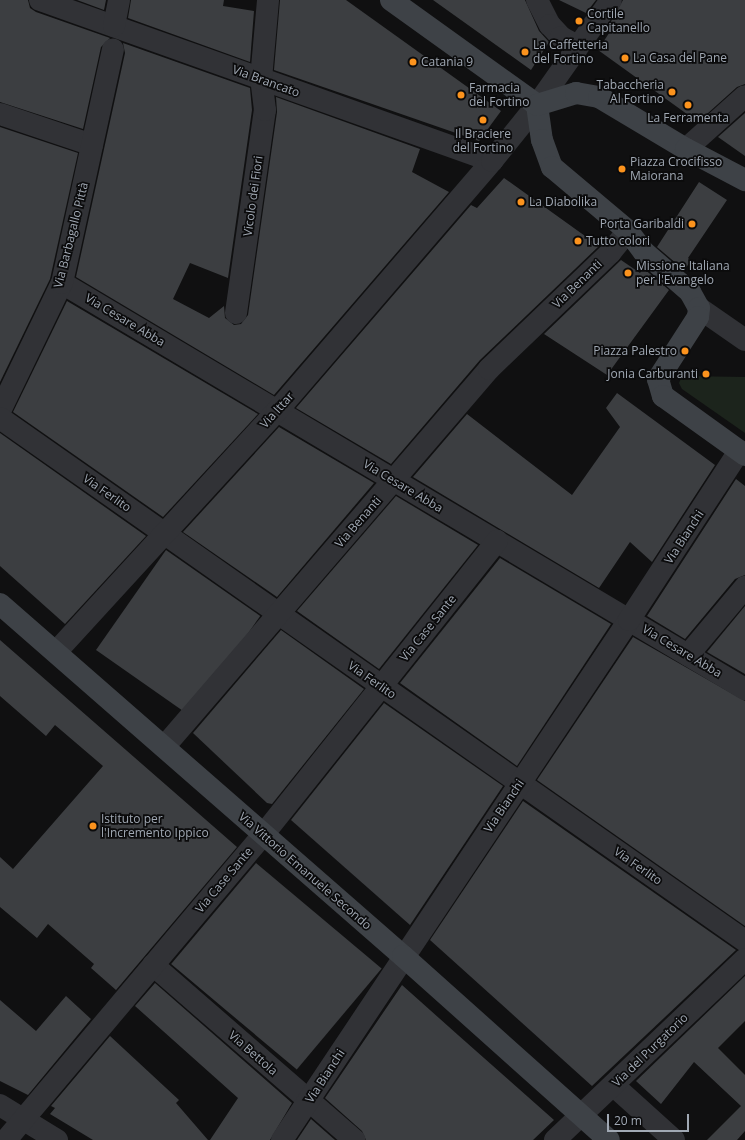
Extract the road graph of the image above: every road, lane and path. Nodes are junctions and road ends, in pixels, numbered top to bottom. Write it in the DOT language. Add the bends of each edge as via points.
graph roads {
  1 [pos="40,0"];
  2 [pos="119,0"];
  3 [pos="268,0"];
  4 [pos="391,0"];
  5 [pos="537,0"];
  6 [pos="611,0"];
  7 [pos="114,26"];
  8 [pos="578,46"];
  9 [pos="113,50"];
  10 [pos="261,79"];
  11 [pos="745,96"];
  12 [pos="537,105"];
  13 [pos="0,114"];
  14 [pos="92,145"];
  15 [pos="686,149"];
  16 [pos="492,161"];
  17 [pos="745,180"];
  18 [pos="628,231"];
  19 [pos="62,283"];
  20 [pos="699,308"];
  21 [pos="236,313"];
  22 [pos="745,340"];
  23 [pos="0,411"];
  24 [pos="277,411"];
  25 [pos="0,418"];
  26 [pos="742,453"];
  27 [pos="394,480"];
  28 [pos="164,533"];
  29 [pos="497,541"];
  30 [pos="745,587"];
  31 [pos="0,604"];
  32 [pos="279,614"];
  33 [pos="629,620"];
  34 [pos="56,652"];
  35 [pos="688,655"];
  36 [pos="381,686"];
  37 [pos="745,688"];
  38 [pos="164,747"];
  39 [pos="520,783"];
  40 [pos="263,835"];
  41 [pos="745,941"];
  42 [pos="403,956"];
  43 [pos="745,959"];
  44 [pos="153,965"];
  45 [pos="613,1086"];
  46 [pos="308,1100"];
  47 [pos="0,1105"];
  48 [pos="582,1116"];
  49 [pos="23,1120"];
  50 [pos="6,1140"];
  51 [pos="57,1140"];
  52 [pos="282,1140"];
  53 [pos="354,1140"];
  54 [pos="555,1140"];
  55 [pos="577,1140"];
  56 [pos="609,1140"];
  57 [pos="674,1140"];
  1 -- 7 [label="street, Via Brancato"];
  2 -- 7 [label="street"];
  3 -- 10 [label="street, Vicolo dei Fiori"];
  4 -- 12 [label="main road"];
  5 -- 8 [label="street" via="557,33"];
  6 -- 8 [label="street, Via Ittar"];
  7 -- 10 [label="street, Via Brancato"];
  8 -- 12 [label="street, Via Ittar"];
  9 -- 14 [label="street, Via Barbagallo Pittà"];
  10 -- 16 [label="street, Via Brancato"];
  10 -- 21 [label="street, Vicolo dei Fiori" via="265,110"];
  11 -- 15 [label="street"];
  12 -- 15 [label="main road" via="576,93 599,97"];
  12 -- 16 [label="street, Via Ittar"];
  12 -- 18 [label="main road" via="542,140 552,167"];
  13 -- 14 [label="street"];
  14 -- 19 [label="street, Via Barbagallo Pittà"];
  15 -- 17 [label="main road"];
  16 -- 24 [label="street, Via Ittar"];
  18 -- 20 [label="main road" via="644,252 690,292"];
  18 -- 27 [label="street, Via Benanti" via="610,253 490,369"];
  19 -- 23 [label="street, Via Barbagallo Pittà"];
  19 -- 24 [label="street, Via Cesare Abba"];
  20 -- 22 [label="street"];
  20 -- 26 [label="main road" via="698,317 658,379 663,396"];
  24 -- 27 [label="street, Via Cesare Abba"];
  24 -- 28 [label="street, Via Ittar"];
  25 -- 28 [label="street, Via Ferlito"];
  26 -- 33 [label="street, Via Bianchi" via="726,472"];
  27 -- 29 [label="street, Via Cesare Abba"];
  27 -- 32 [label="street, Via Benanti"];
  28 -- 32 [label="street, Via Ferlito"];
  28 -- 34 [label="street, Via Ittar"];
  29 -- 33 [label="street, Via Cesare Abba"];
  29 -- 36 [label="street, Via Case Sante"];
  30 -- 35 [label="street"];
  31 -- 34 [label="main road, Via Vittorio Emanuele Secondo"];
  32 -- 36 [label="street, Via Ferlito"];
  32 -- 38 [label="street, Via Benanti"];
  33 -- 35 [label="street, Via Cesare Abba"];
  33 -- 39 [label="street, Via Bianchi"];
  34 -- 38 [label="main road, Via Vittorio Emanuele Secondo"];
  35 -- 37 [label="street, Via Cesare Abba"];
  36 -- 39 [label="street, Via Ferlito"];
  36 -- 40 [label="street, Via Case Sante"];
  38 -- 40 [label="main road, Via Vittorio Emanuele Secondo"];
  39 -- 41 [label="street, Via Ferlito"];
  39 -- 42 [label="street, Via Bianchi"];
  40 -- 42 [label="main road, Via Vittorio Emanuele Secondo"];
  40 -- 44 [label="street, Via Case Sante"];
  42 -- 46 [label="street, Via Bianchi"];
  42 -- 48 [label="main road, Via Vittorio Emanuele Secondo"];
  43 -- 45 [label="street, Via del Purgatorio"];
  44 -- 46 [label="street, Via Bettola"];
  44 -- 49 [label="street, Via Case Sante"];
  45 -- 48 [label="street, Via del Purgatorio"];
  45 -- 57 [label="street"];
  46 -- 52 [label="street, Via Bianchi"];
  46 -- 53 [label="street, Via Bettola"];
  47 -- 49 [label="street"];
  48 -- 54 [label="street, Via del Purgatorio"];
  48 -- 55 [label="street"];
  48 -- 56 [label="main road, Via Vittorio Emanuele Secondo"];
  49 -- 50 [label="street, Via Case Sante"];
  49 -- 51 [label="street"];
}
